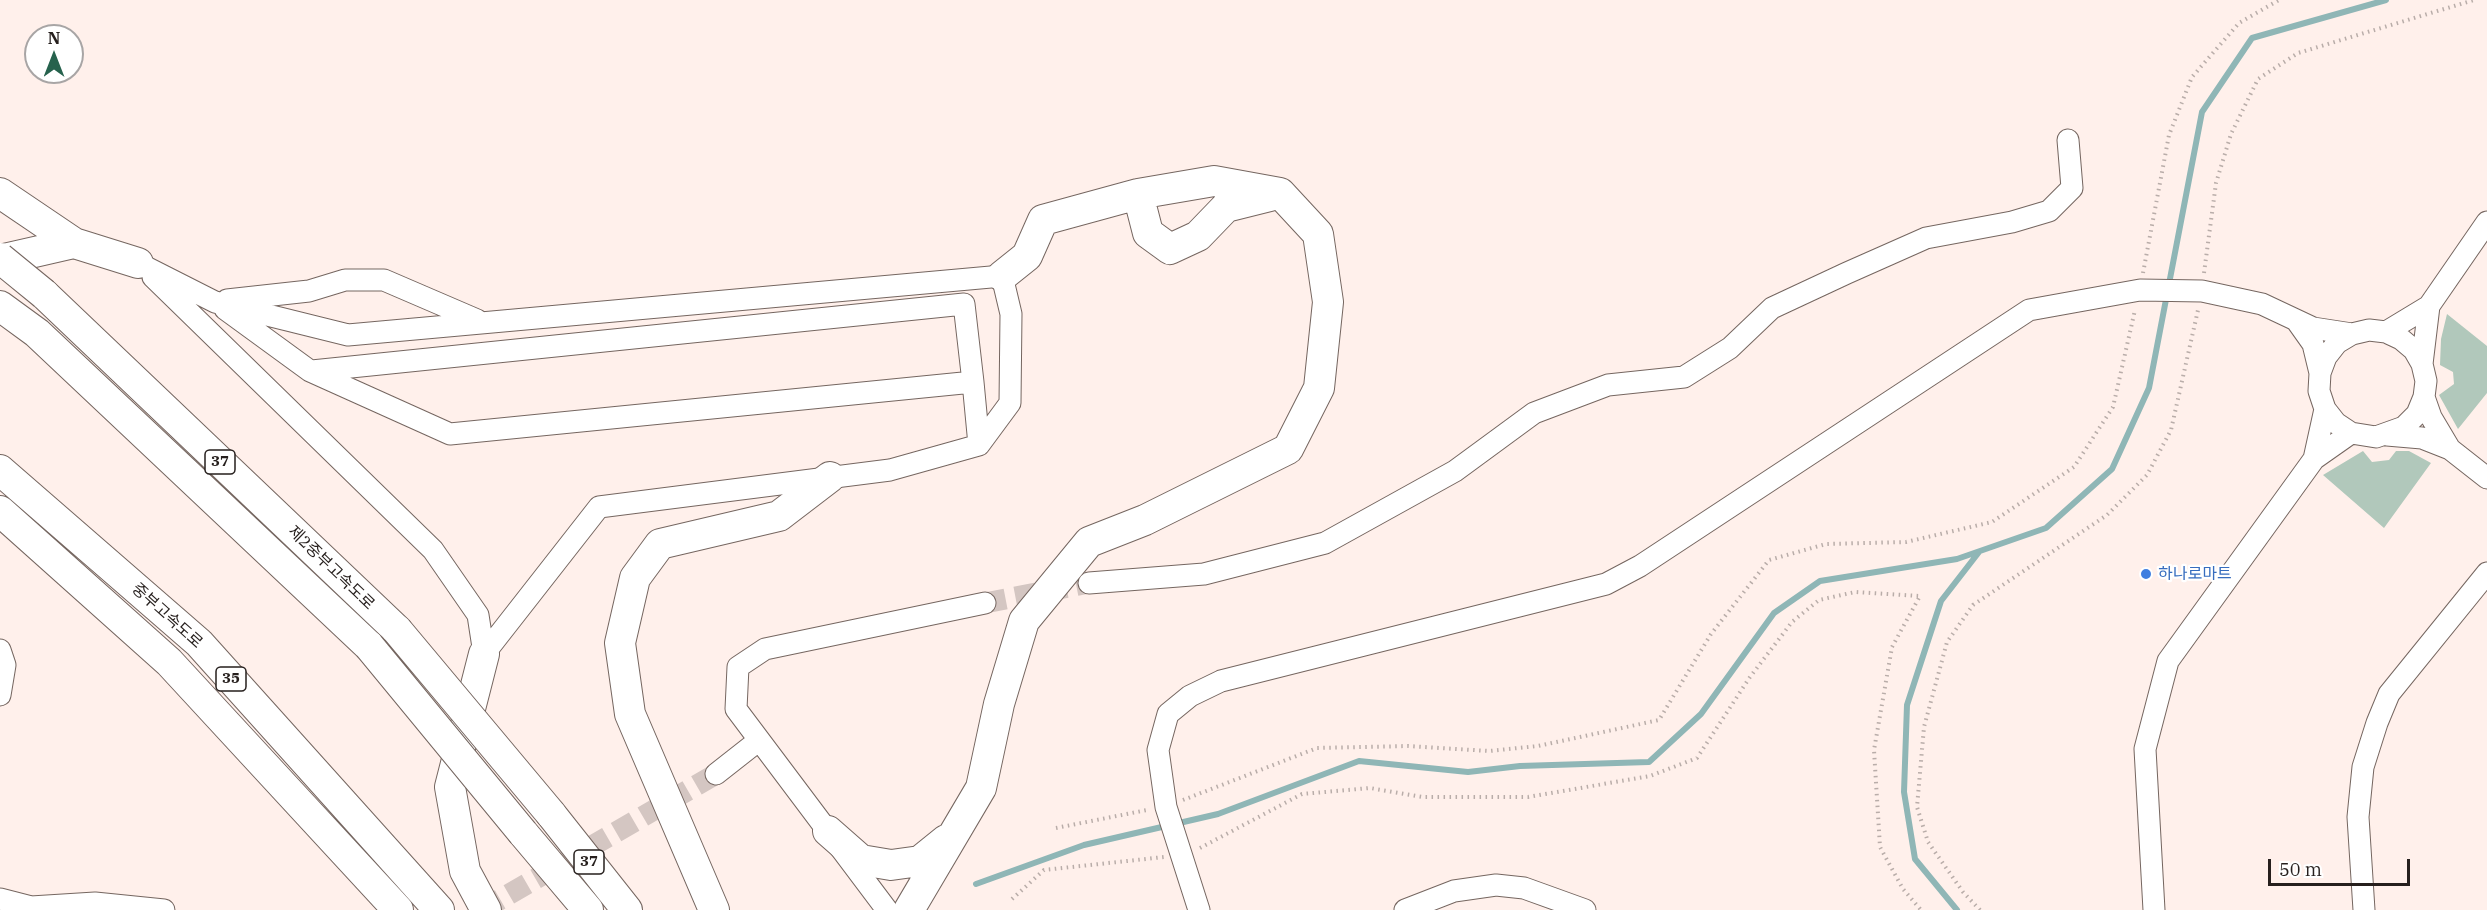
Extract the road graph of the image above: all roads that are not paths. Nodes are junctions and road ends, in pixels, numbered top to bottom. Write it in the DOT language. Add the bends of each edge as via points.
graph roads {
  1 [pos="2068,140"];
  2 [pos="0,193"];
  3 [pos="1281,193"];
  4 [pos="1137,194"];
  5 [pos="2487,222"];
  6 [pos="74,243"];
  7 [pos="0,259"];
  8 [pos="138,263"];
  9 [pos="1002,276"];
  10 [pos="215,302"];
  11 [pos="0,306"];
  12 [pos="2430,306"];
  13 [pos="2296,320"];
  14 [pos="480,321"];
  15 [pos="2386,332"];
  16 [pos="2352,334"];
  17 [pos="2422,364"];
  18 [pos="310,371"];
  19 [pos="2320,373"];
  20 [pos="973,382"];
  21 [pos="2424,398"];
  22 [pos="2325,409"];
  23 [pos="2351,433"];
  24 [pos="2387,435"];
  25 [pos="979,445"];
  26 [pos="2450,448"];
  27 [pos="2314,459"];
  28 [pos="0,470"];
  29 [pos="831,477"];
  30 [pos="2487,478"];
  31 [pos="0,511"];
  32 [pos="2487,573"];
  33 [pos="1089,584"];
  34 [pos="985,603"];
  35 [pos="0,650"];
  36 [pos="484,654"];
  37 [pos="0,695"];
  38 [pos="758,741"];
  39 [pos="716,774"];
  40 [pos="828,831"];
  41 [pos="953,835"];
  42 [pos="0,899"];
  43 [pos="164,910"];
  44 [pos="398,910"];
  45 [pos="439,910"];
  46 [pos="486,910"];
  47 [pos="588,910"];
  48 [pos="627,910"];
  49 [pos="714,910"];
  50 [pos="887,910"];
  51 [pos="909,910"];
  52 [pos="1199,910"];
  53 [pos="1405,910"];
  54 [pos="1585,910"];
  55 [pos="2154,910"];
  56 [pos="2364,910"];
  1 -- 33 [label="street" via="2072,188 2049,211 1926,238 1857,269 1772,308 1730,348 1684,377 1608,385 1534,413 1455,471 1325,543 1204,574"];
  2 -- 6 [label="highway"];
  3 -- 4 [label="highway" via="1214,181"];
  3 -- 4 [label="highway" via="1226,207 1198,236 1170,249 1148,233"];
  3 -- 41 [label="highway" via="1317,234 1328,302 1319,388 1288,448 1183,502 1089,542 1046,594 1024,621 999,704 981,788"];
  4 -- 9 [label="highway" via="1043,220 1027,256"];
  5 -- 12 [label="street"];
  6 -- 7 [label="highway"];
  6 -- 8 [label="highway"];
  7 -- 48 [label="highway, 제2중부고속도로 / 37, bridge" via="44,294 397,630"];
  8 -- 10 [label="street"];
  8 -- 36 [label="street" via="433,550 478,615"];
  9 -- 14 [label="street"];
  9 -- 25 [label="street" via="1011,314 1010,403"];
  10 -- 14 [label="street" via="348,335"];
  10 -- 14 [label="street" via="309,291 345,280 384,280"];
  10 -- 18 [label="street"];
  11 -- 47 [label="highway, 제2중부고속도로 / 37, bridge" via="37,333 369,646"];
  12 -- 15 [label="street"];
  12 -- 17 [label="street"];
  13 -- 16 [label="street" via="2313,328"];
  13 -- 19 [label="street" via="2313,344"];
  13 -- 52 [label="street" via="2262,304 2202,291 2140,290 2029,310 1640,566 1606,584 1221,681 1190,696 1168,714 1158,750 1166,807"];
  15 -- 16 [label="street"];
  15 -- 17 [label="street" via="2414,350"];
  16 -- 19 [label="street" via="2337,343"];
  17 -- 21 [label="street"];
  18 -- 20 [label="street" via="450,434"];
  18 -- 20 [label="street" via="964,304"];
  19 -- 22 [label="street" via="2319,392"];
  20 -- 25 [label="street"];
  21 -- 24 [label="street" via="2404,427"];
  21 -- 26 [label="street"];
  22 -- 23 [label="street"];
  22 -- 27 [label="street"];
  23 -- 24 [label="street"];
  23 -- 27 [label="street"];
  24 -- 26 [label="street" via="2422,438"];
  25 -- 29 [label="street" via="890,470"];
  26 -- 30 [label="street"];
  27 -- 55 [label="street" via="2168,661 2145,749"];
  28 -- 45 [label="highway, 중부고속도로 / 35" via="200,643"];
  29 -- 36 [label="street" via="599,507"];
  29 -- 49 [label="highway" via="779,516 660,544 635,578 620,643 630,714"];
  31 -- 44 [label="highway, 중부고속도로 / 35" via="169,662"];
  32 -- 56 [label="street" via="2390,694 2377,723 2362,766 2358,817"];
  34 -- 38 [label="street" via="765,649 738,667 736,709"];
  35 -- 37 [label="street" via="6,665"];
  36 -- 46 [label="highway" via="450,787 465,871"];
  38 -- 39 [label="street"];
  38 -- 40 [label="street"];
  40 -- 41 [label="highway" via="861,860 891,865 920,861"];
  40 -- 50 [label="street"];
  41 -- 51 [label="highway"];
  42 -- 43 [label="street" via="31,907 95,903"];
  53 -- 54 [label="street" via="1454,891 1496,885 1524,888"];
}
